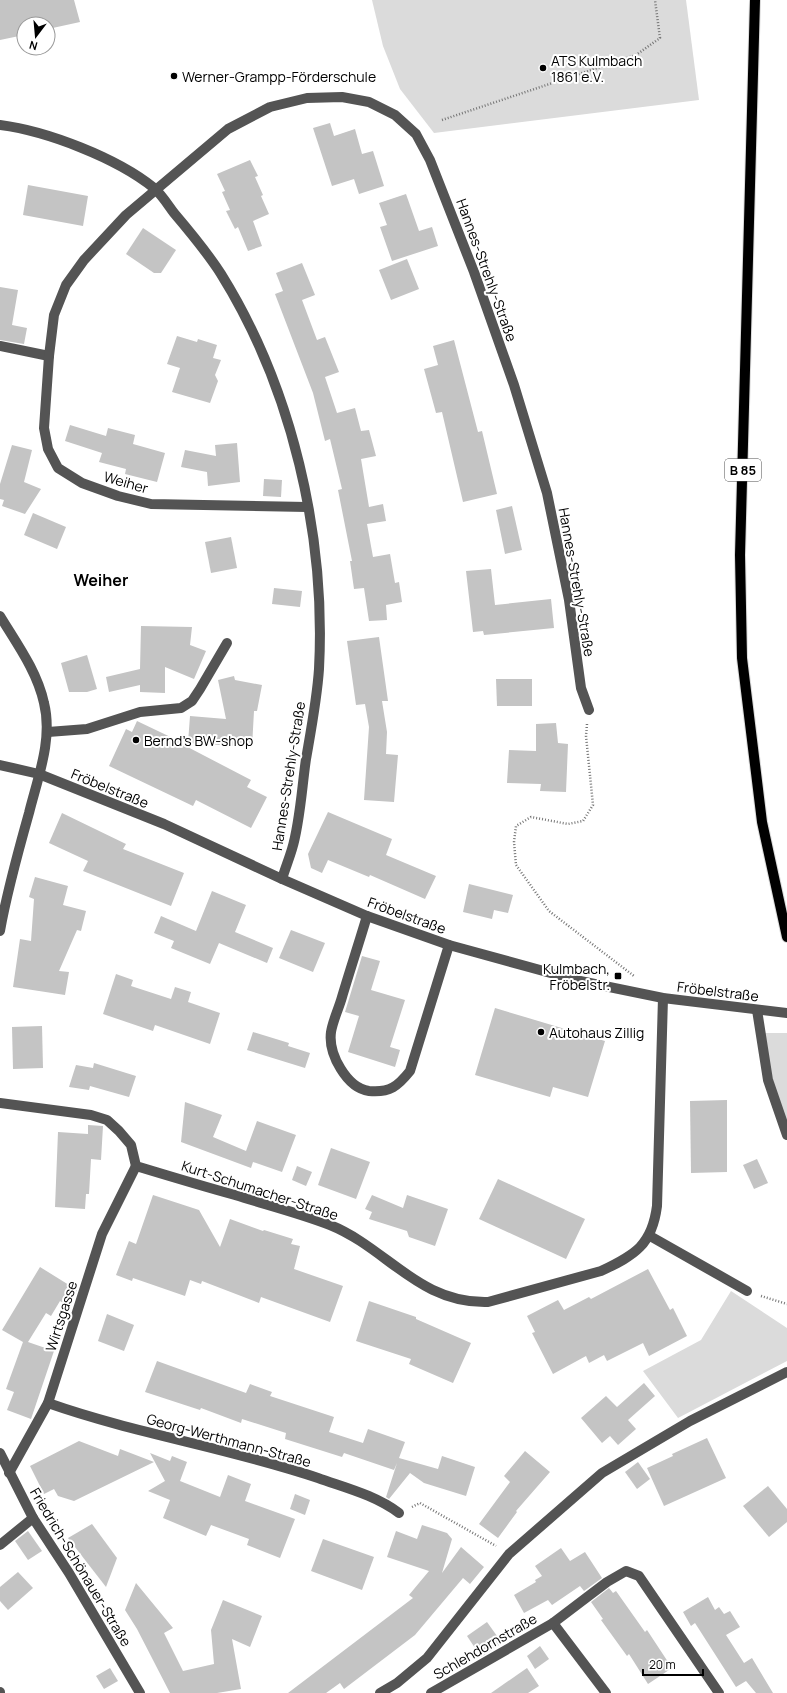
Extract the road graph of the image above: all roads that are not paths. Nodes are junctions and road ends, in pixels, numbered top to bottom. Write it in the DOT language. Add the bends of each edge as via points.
graph roads {
  1 [pos="755,0"];
  2 [pos="0,125"];
  3 [pos="155,189"];
  4 [pos="0,346"];
  5 [pos="49,356"];
  6 [pos="307,507"];
  7 [pos="0,616"];
  8 [pos="227,643"];
  9 [pos="589,710"];
  10 [pos="48,732"];
  11 [pos="0,765"];
  12 [pos="39,774"];
  13 [pos="282,879"];
  14 [pos="367,916"];
  15 [pos="0,931"];
  16 [pos="787,936"];
  17 [pos="449,945"];
  18 [pos="663,998"];
  19 [pos="757,1010"];
  20 [pos="787,1013"];
  21 [pos="0,1104"];
  22 [pos="787,1135"];
  23 [pos="136,1166"];
  24 [pos="650,1236"];
  25 [pos="747,1291"];
  26 [pos="787,1372"];
  27 [pos="48,1403"];
  28 [pos="0,1453"];
  29 [pos="10,1473"];
  30 [pos="399,1513"];
  31 [pos="33,1518"];
  32 [pos="0,1545"];
  33 [pos="553,1623"];
  34 [pos="140,1693"];
  35 [pos="380,1693"];
  36 [pos="431,1693"];
  37 [pos="606,1693"];
  38 [pos="719,1693"];
  1 -- 16 [label="main road, B 85" via="740,555 742,658 762,822"];
  2 -- 3 [label="street, Hannes-Strehly-Straße" via="62,141 117,164"];
  3 -- 5 [label="street, Weiher" via="126,215 84,260 66,285 54,315"];
  3 -- 6 [label="street, Hannes-Strehly-Straße" via="205,249 242,308 266,363 293,438"];
  3 -- 9 [label="street, Hannes-Strehly-Straße" via="228,129 270,107 307,98 342,97 369,102 395,115 416,134 430,160 468,258 516,392 547,494 569,600 582,688"];
  4 -- 5 [label="street"];
  5 -- 6 [label="street, Weiher" via="44,428 48,449 58,468 82,483 151,504"];
  6 -- 13 [label="street, Hannes-Strehly-Straße" via="316,557 320,623 319,671 293,847"];
  7 -- 10 [label="street" via="36,675 44,703"];
  8 -- 10 [label="street" via="192,701 181,708 140,712 87,729"];
  10 -- 12 [label="street"];
  11 -- 12 [label="street, Fröbelstraße"];
  12 -- 13 [label="street, Fröbelstraße" via="164,824"];
  12 -- 15 [label="street" via="5,902"];
  13 -- 14 [label="street, Fröbelstraße"];
  14 -- 17 [label="street, Fröbelstraße"];
  14 -- 17 [label="street" via="331,1033 334,1055 341,1072 364,1090 391,1090 402,1082 410,1071"];
  17 -- 18 [label="street, Fröbelstraße" via="580,981"];
  18 -- 19 [label="street, Fröbelstraße"];
  18 -- 24 [label="street, Kurt-Schumacher-Straße" via="657,1206"];
  19 -- 20 [label="street, Fröbelstraße"];
  19 -- 22 [label="street" via="768,1080"];
  21 -- 23 [label="street" via="91,1115 107,1120 130,1145"];
  23 -- 24 [label="street, Kurt-Schumacher-Straße" via="331,1226 372,1249 405,1275 430,1289 473,1302 488,1302 601,1270 618,1263 639,1248"];
  23 -- 27 [label="street, Wirtsgasse" via="102,1234"];
  24 -- 25 [label="street"];
  26 -- 35 [label="street" via="690,1421 602,1473 509,1554 427,1658 397,1683"];
  27 -- 29 [label="street, Wirtsgasse"];
  27 -- 30 [label="street, Georg-Werthmann-Straße" via="94,1419 298,1471 377,1500"];
  28 -- 29 [label="street, Friedrich-Schönauer-Straße"];
  29 -- 31 [label="street, Friedrich-Schönauer-Straße"];
  31 -- 32 [label="street"];
  31 -- 34 [label="street, Friedrich-Schönauer-Straße" via="69,1573"];
  33 -- 36 [label="street, Schlehdornstraße"];
  33 -- 37 [label="street, Schlehdornstraße"];
  33 -- 38 [label="street, Schlehdornstraße" via="607,1582 626,1571 639,1576"];
}
